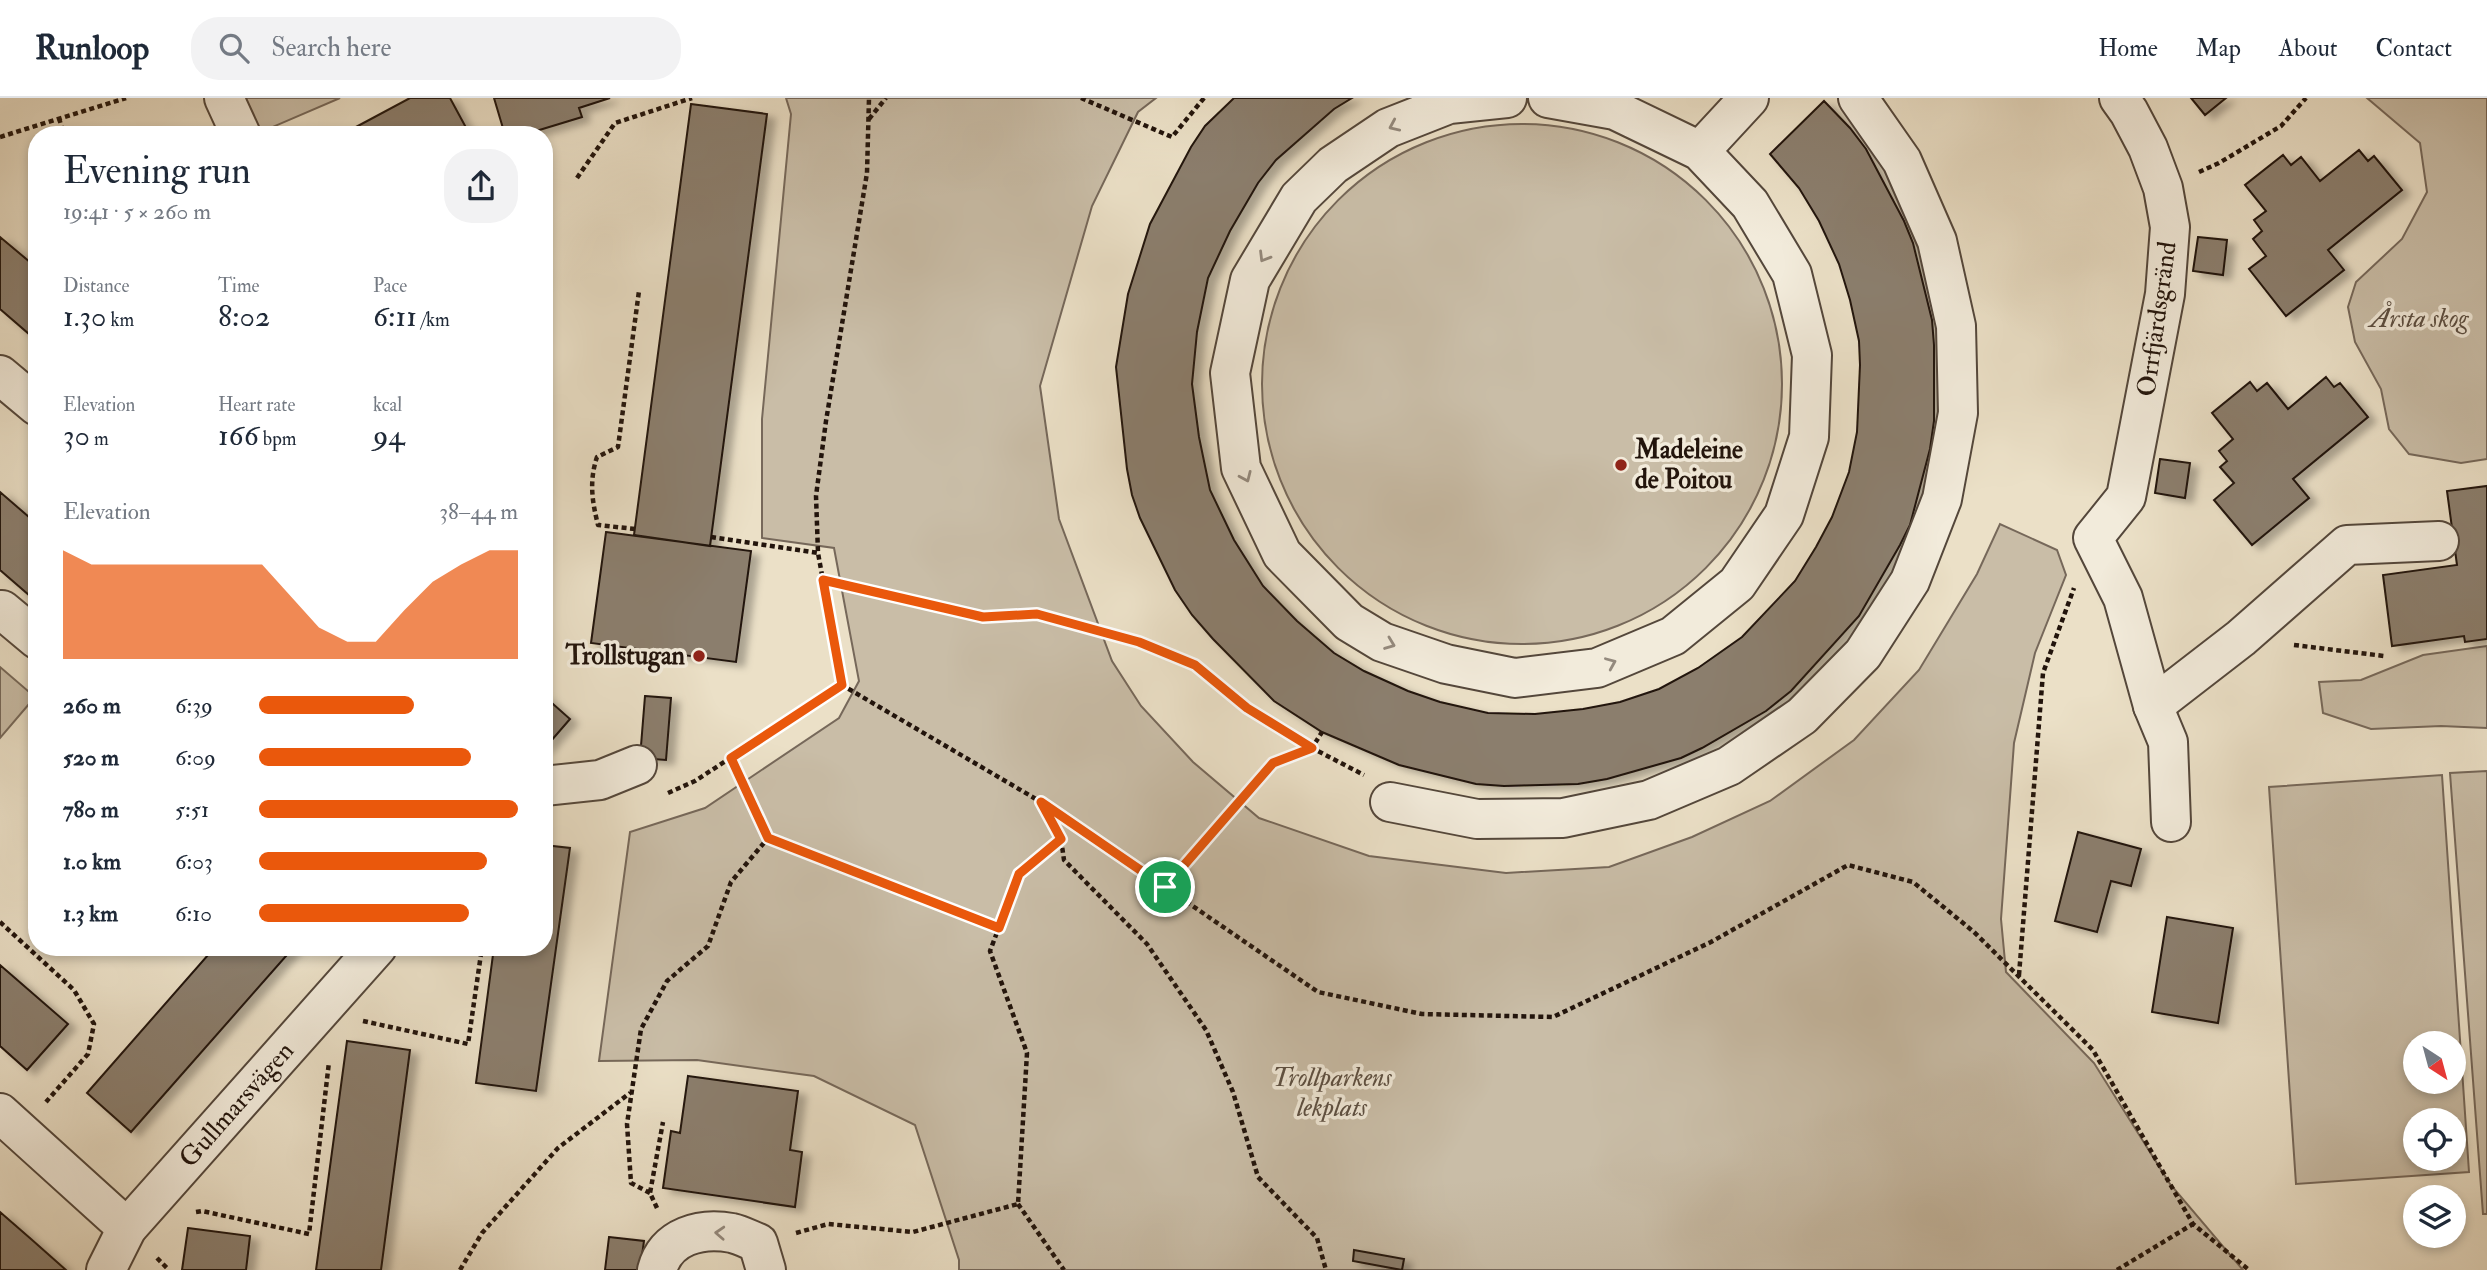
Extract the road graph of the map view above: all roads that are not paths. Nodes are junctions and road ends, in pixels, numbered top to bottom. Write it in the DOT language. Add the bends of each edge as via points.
graph roads {
  1 [pos="224,98"];
  2 [pos="1507,98"];
  3 [pos="1548,98"];
  4 [pos="1748,98"];
  5 [pos="1858,98"];
  6 [pos="2119,98"];
  7 [pos="237,126"];
  8 [pos="1700,151"];
  9 [pos="0,375"];
  10 [pos="28,398"];
  11 [pos="2439,541"];
  12 [pos="2,610"];
  13 [pos="28,632"];
  14 [pos="2153,706"];
  15 [pos="637,765"];
  16 [pos="553,785"];
  17 [pos="1390,802"];
  18 [pos="2171,822"];
  19 [pos="369,956"];
  20 [pos="10,1122"];
  21 [pos="127,1228"];
  22 [pos="665,1257"];
  23 [pos="762,1257"];
  24 [pos="106,1270"];
  1 -- 7 [label="street"];
  2 -- 8 [label="street, one-way" via="1449,104 1388,128 1333,164 1299,198 1250,280 1230,373 1241,468 1282,554 1349,622 1382,642 1446,664 1515,678 1570,672 1597,668 1673,636 1737,584 1784,515 1809,437 1812,355 1792,275 1750,204"];
  3 -- 8 [label="street" via="1615,110"];
  4 -- 8 [label="street"];
  5 -- 17 [label="street" via="1902,161 1937,241 1956,326 1958,413 1942,499 1910,580 1863,654 1802,716 1729,766 1649,800 1563,818 1476,819"];
  6 -- 14 [label="street, Orrfjärdsgränd" via="2148,148 2163,188 2170,226 2165,294 2126,498 2093,538 2123,598"];
  9 -- 10 [label="street"];
  11 -- 14 [label="street" via="2347,545 2241,638"];
  12 -- 13 [label="street"];
  14 -- 18 [label="street" via="2168,742"];
  15 -- 16 [label="street" via="600,780"];
  19 -- 21 [label="street, Gullmarsvägen"];
  20 -- 21 [label="street"];
  21 -- 24 [label="street, Gullmarsvägen"];
  23 -- 22 [label="street, one-way" via="733,1233 696,1231"];
}
